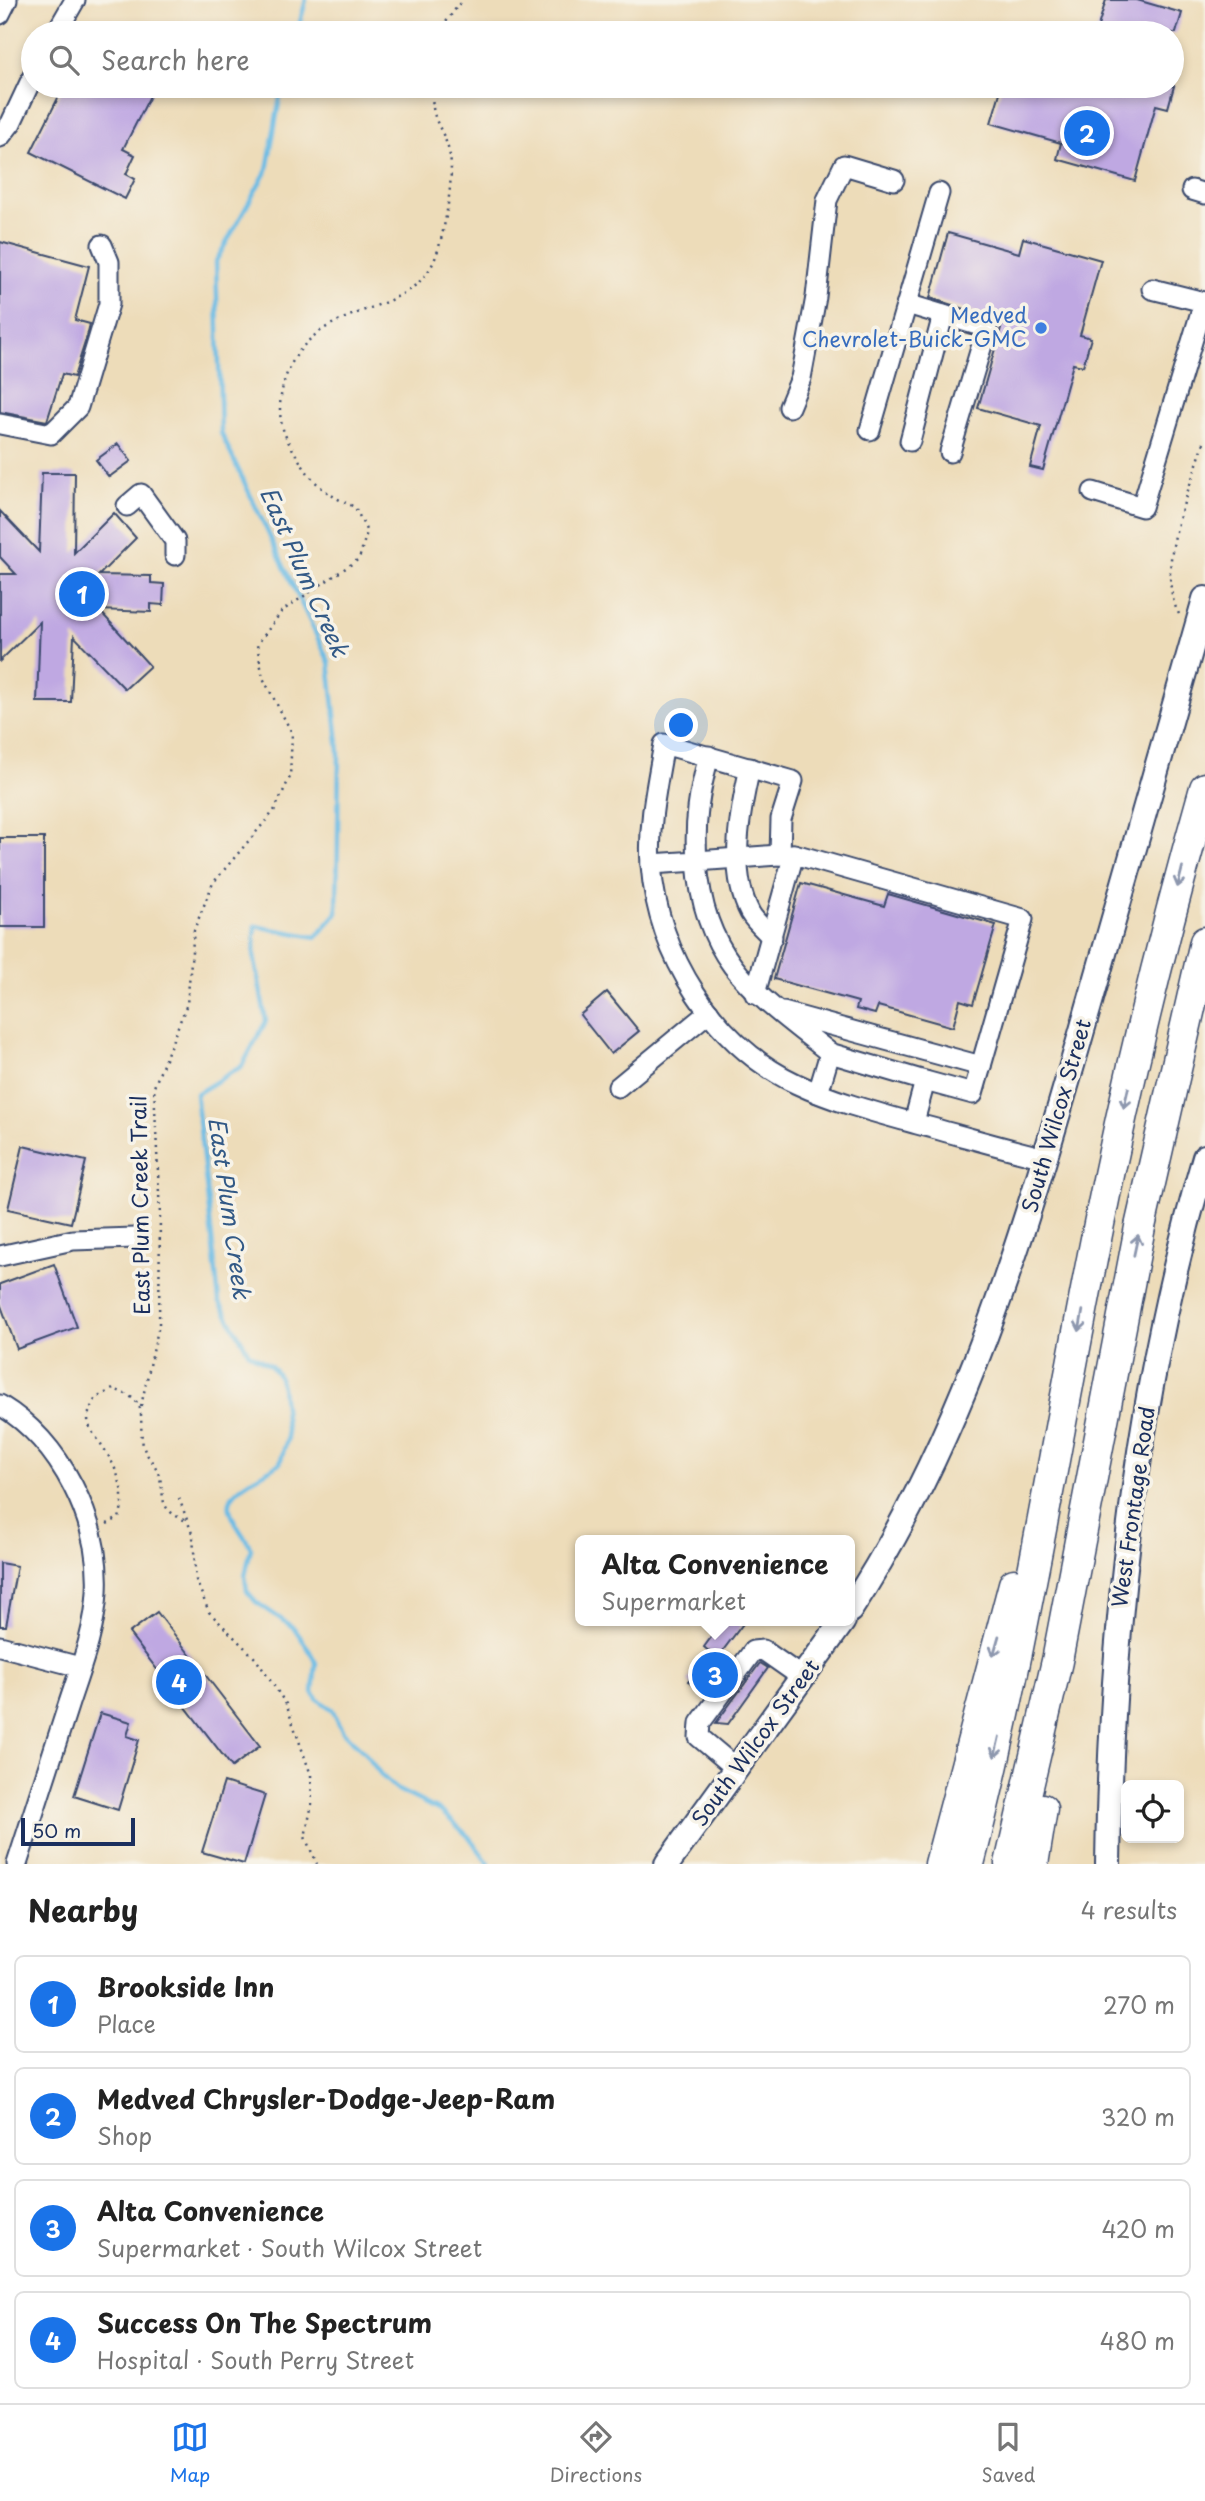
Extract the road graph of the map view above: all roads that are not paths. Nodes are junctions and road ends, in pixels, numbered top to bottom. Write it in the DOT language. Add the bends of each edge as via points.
graph roads {
  1 [pos="8,0"];
  2 [pos="75,0"];
  3 [pos="0,14"];
  4 [pos="63,21"];
  5 [pos="23,98"];
  6 [pos="0,137"];
  7 [pos="894,180"];
  8 [pos="939,193"];
  9 [pos="102,245"];
  10 [pos="1152,289"];
  11 [pos="907,304"];
  12 [pos="943,315"];
  13 [pos="789,407"];
  14 [pos="0,424"];
  15 [pos="870,430"];
  16 [pos="909,441"];
  17 [pos="950,452"];
  18 [pos="1093,492"];
  19 [pos="127,506"];
  20 [pos="175,555"];
  21 [pos="1205,599"];
  22 [pos="709,756"];
  23 [pos="750,768"];
  24 [pos="1205,788"];
  25 [pos="787,855"];
  26 [pos="739,858"];
  27 [pos="697,861"];
  28 [pos="651,864"];
  29 [pos="772,937"];
  30 [pos="1205,943"];
  31 [pos="755,994"];
  32 [pos="775,1009"];
  33 [pos="709,1012"];
  34 [pos="830,1053"];
  35 [pos="981,1066"];
  36 [pos="925,1081"];
  37 [pos="618,1087"];
  38 [pos="818,1093"];
  39 [pos="914,1122"];
  40 [pos="1205,1157"];
  41 [pos="1045,1158"];
  42 [pos="135,1238"];
  43 [pos="0,1256"];
  44 [pos="1126,1294"];
  45 [pos="1072,1368"];
  46 [pos="0,1405"];
  47 [pos="855,1602"];
  48 [pos="839,1626"];
  49 [pos="0,1646"];
  50 [pos="80,1667"];
  51 [pos="803,1678"];
  52 [pos="737,1769"];
  53 [pos="17,1864"];
  54 [pos="667,1864"];
  55 [pos="940,1864"];
  56 [pos="969,1864"];
  57 [pos="1010,1864"];
  58 [pos="1033,1864"];
  59 [pos="1108,1864"];
  1 -- 3 [label="street"];
  2 -- 4 [label="street"];
  5 -- 6 [label="street"];
  7 -- 13 [label="street" via="844,165 827,200 802,378"];
  8 -- 11 [label="street"];
  9 -- 14 [label="street" via="109,262 108,304 78,407 51,434"];
  10 -- 18 [label="street" via="1204,302 1142,507"];
  11 -- 12 [label="street"];
  11 -- 15 [label="street"];
  12 -- 16 [label="street"];
  12 -- 17 [label="street" via="987,328"];
  19 -- 20 [label="street" via="141,494 175,541"];
  21 -- 41 [label="main road, South Wilcox Street"];
  22 -- 23 [label="street"];
  22 -- 27 [label="street" via="694,829"];
  22 -- 28 [label="street" via="664,744 652,807"];
  23 -- 25 [label="street" via="793,781 781,819"];
  23 -- 26 [label="street" via="737,826"];
  24 -- 45 [label="highway, one-way" via="1125,1102"];
  25 -- 26 [label="street"];
  25 -- 29 [label="street"];
  25 -- 35 [label="street" via="1023,919"];
  26 -- 27 [label="street"];
  26 -- 29 [label="street" via="750,913"];
  27 -- 28 [label="street"];
  27 -- 31 [label="street" via="699,893 714,934 737,975"];
  28 -- 33 [label="street" via="664,932 689,984"];
  29 -- 31 [label="street"];
  44 -- 30 [label="highway, one-way"];
  31 -- 32 [label="street"];
  32 -- 34 [label="street"];
  32 -- 35 [label="street"];
  33 -- 37 [label="street"];
  33 -- 38 [label="street" via="772,1071"];
  34 -- 36 [label="street"];
  34 -- 38 [label="street"];
  35 -- 36 [label="street" via="974,1094"];
  36 -- 39 [label="street"];
  38 -- 39 [label="street"];
  39 -- 41 [label="street"];
  40 -- 59 [label="main road, West Frontage Road" via="1161,1337 1130,1518 1113,1691"];
  41 -- 47 [label="main road, South Wilcox Street" via="956,1414 922,1488"];
  42 -- 43 [label="street" via="74,1240"];
  44 -- 57 [label="highway" via="1057,1661"];
  44 -- 58 [label="highway"];
  45 -- 55 [label="highway, one-way"];
  45 -- 56 [label="highway, one-way" via="1027,1611"];
  46 -- 50 [label="street" via="45,1444 60,1465 88,1530 97,1593"];
  48 -- 51 [label="main road, South Wilcox Street"];
  49 -- 50 [label="street"];
  50 -- 53 [label="street"];
  51 -- 52 [label="main road, South Wilcox Street"];
  51 -- 52 [label="street" via="763,1650 752,1651 700,1723 699,1737"];
  52 -- 54 [label="main road, South Wilcox Street"];
}
